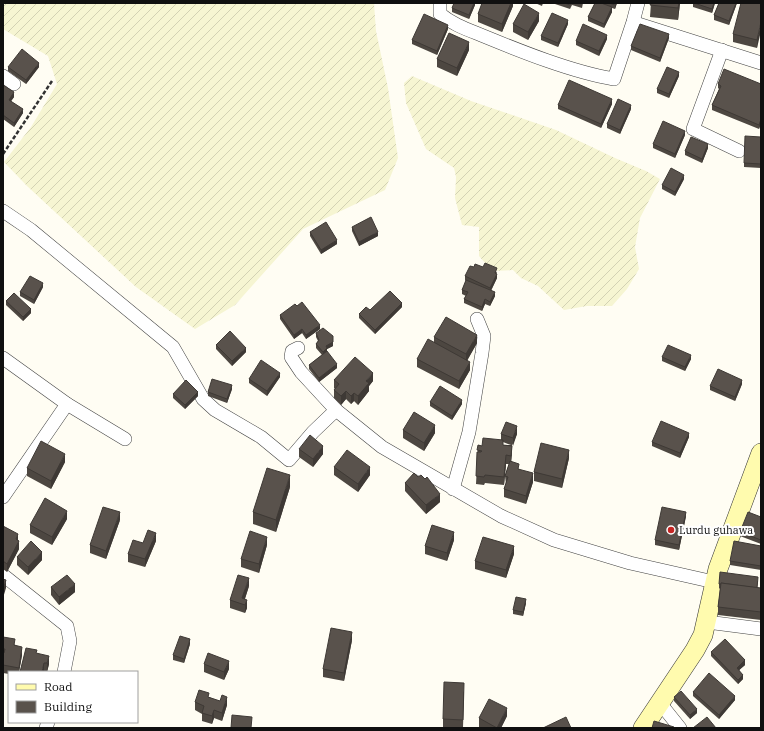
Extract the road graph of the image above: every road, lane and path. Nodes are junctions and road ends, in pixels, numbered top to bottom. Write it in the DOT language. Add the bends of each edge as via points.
graph roads {
  1 [pos="440,3"];
  2 [pos="638,3"];
  3 [pos="633,22"];
  4 [pos="722,50"];
  5 [pos="761,63"];
  6 [pos="52,81"];
  7 [pos="739,151"];
  8 [pos="3,154"];
  9 [pos="3,211"];
  10 [pos="477,319"];
  11 [pos="298,348"];
  12 [pos="3,358"];
  13 [pos="67,404"];
  14 [pos="336,410"];
  15 [pos="125,439"];
  16 [pos="761,453"];
  17 [pos="453,489"];
  18 [pos="3,498"];
  19 [pos="3,575"];
  20 [pos="714,582"];
  21 [pos="707,622"];
  22 [pos="761,629"];
  23 [pos="64,671"];
  24 [pos="660,703"];
  25 [pos="643,728"];
  26 [pos="680,728"];
  1 -- 3 [label="street" via="440,14 449,22 500,43 614,79"];
  2 -- 3 [label="street"];
  3 -- 4 [label="street"];
  4 -- 5 [label="street"];
  4 -- 7 [label="street" via="693,129"];
  6 -- 8 [label="path"];
  9 -- 14 [label="street" via="43,240 173,347 203,399 215,410 261,437 289,460"];
  10 -- 17 [label="street" via="484,336 482,353 470,432"];
  11 -- 14 [label="street" via="292,351 291,357"];
  12 -- 13 [label="street"];
  13 -- 15 [label="street"];
  13 -- 18 [label="street"];
  14 -- 17 [label="street" via="382,447"];
  16 -- 20 [label="street"];
  17 -- 20 [label="street" via="501,516 554,540 630,564"];
  19 -- 23 [label="street" via="67,626 70,642"];
  20 -- 21 [label="street"];
  21 -- 22 [label="street"];
  21 -- 24 [label="street" via="695,650"];
  24 -- 25 [label="street"];
  24 -- 26 [label="street"];
}
